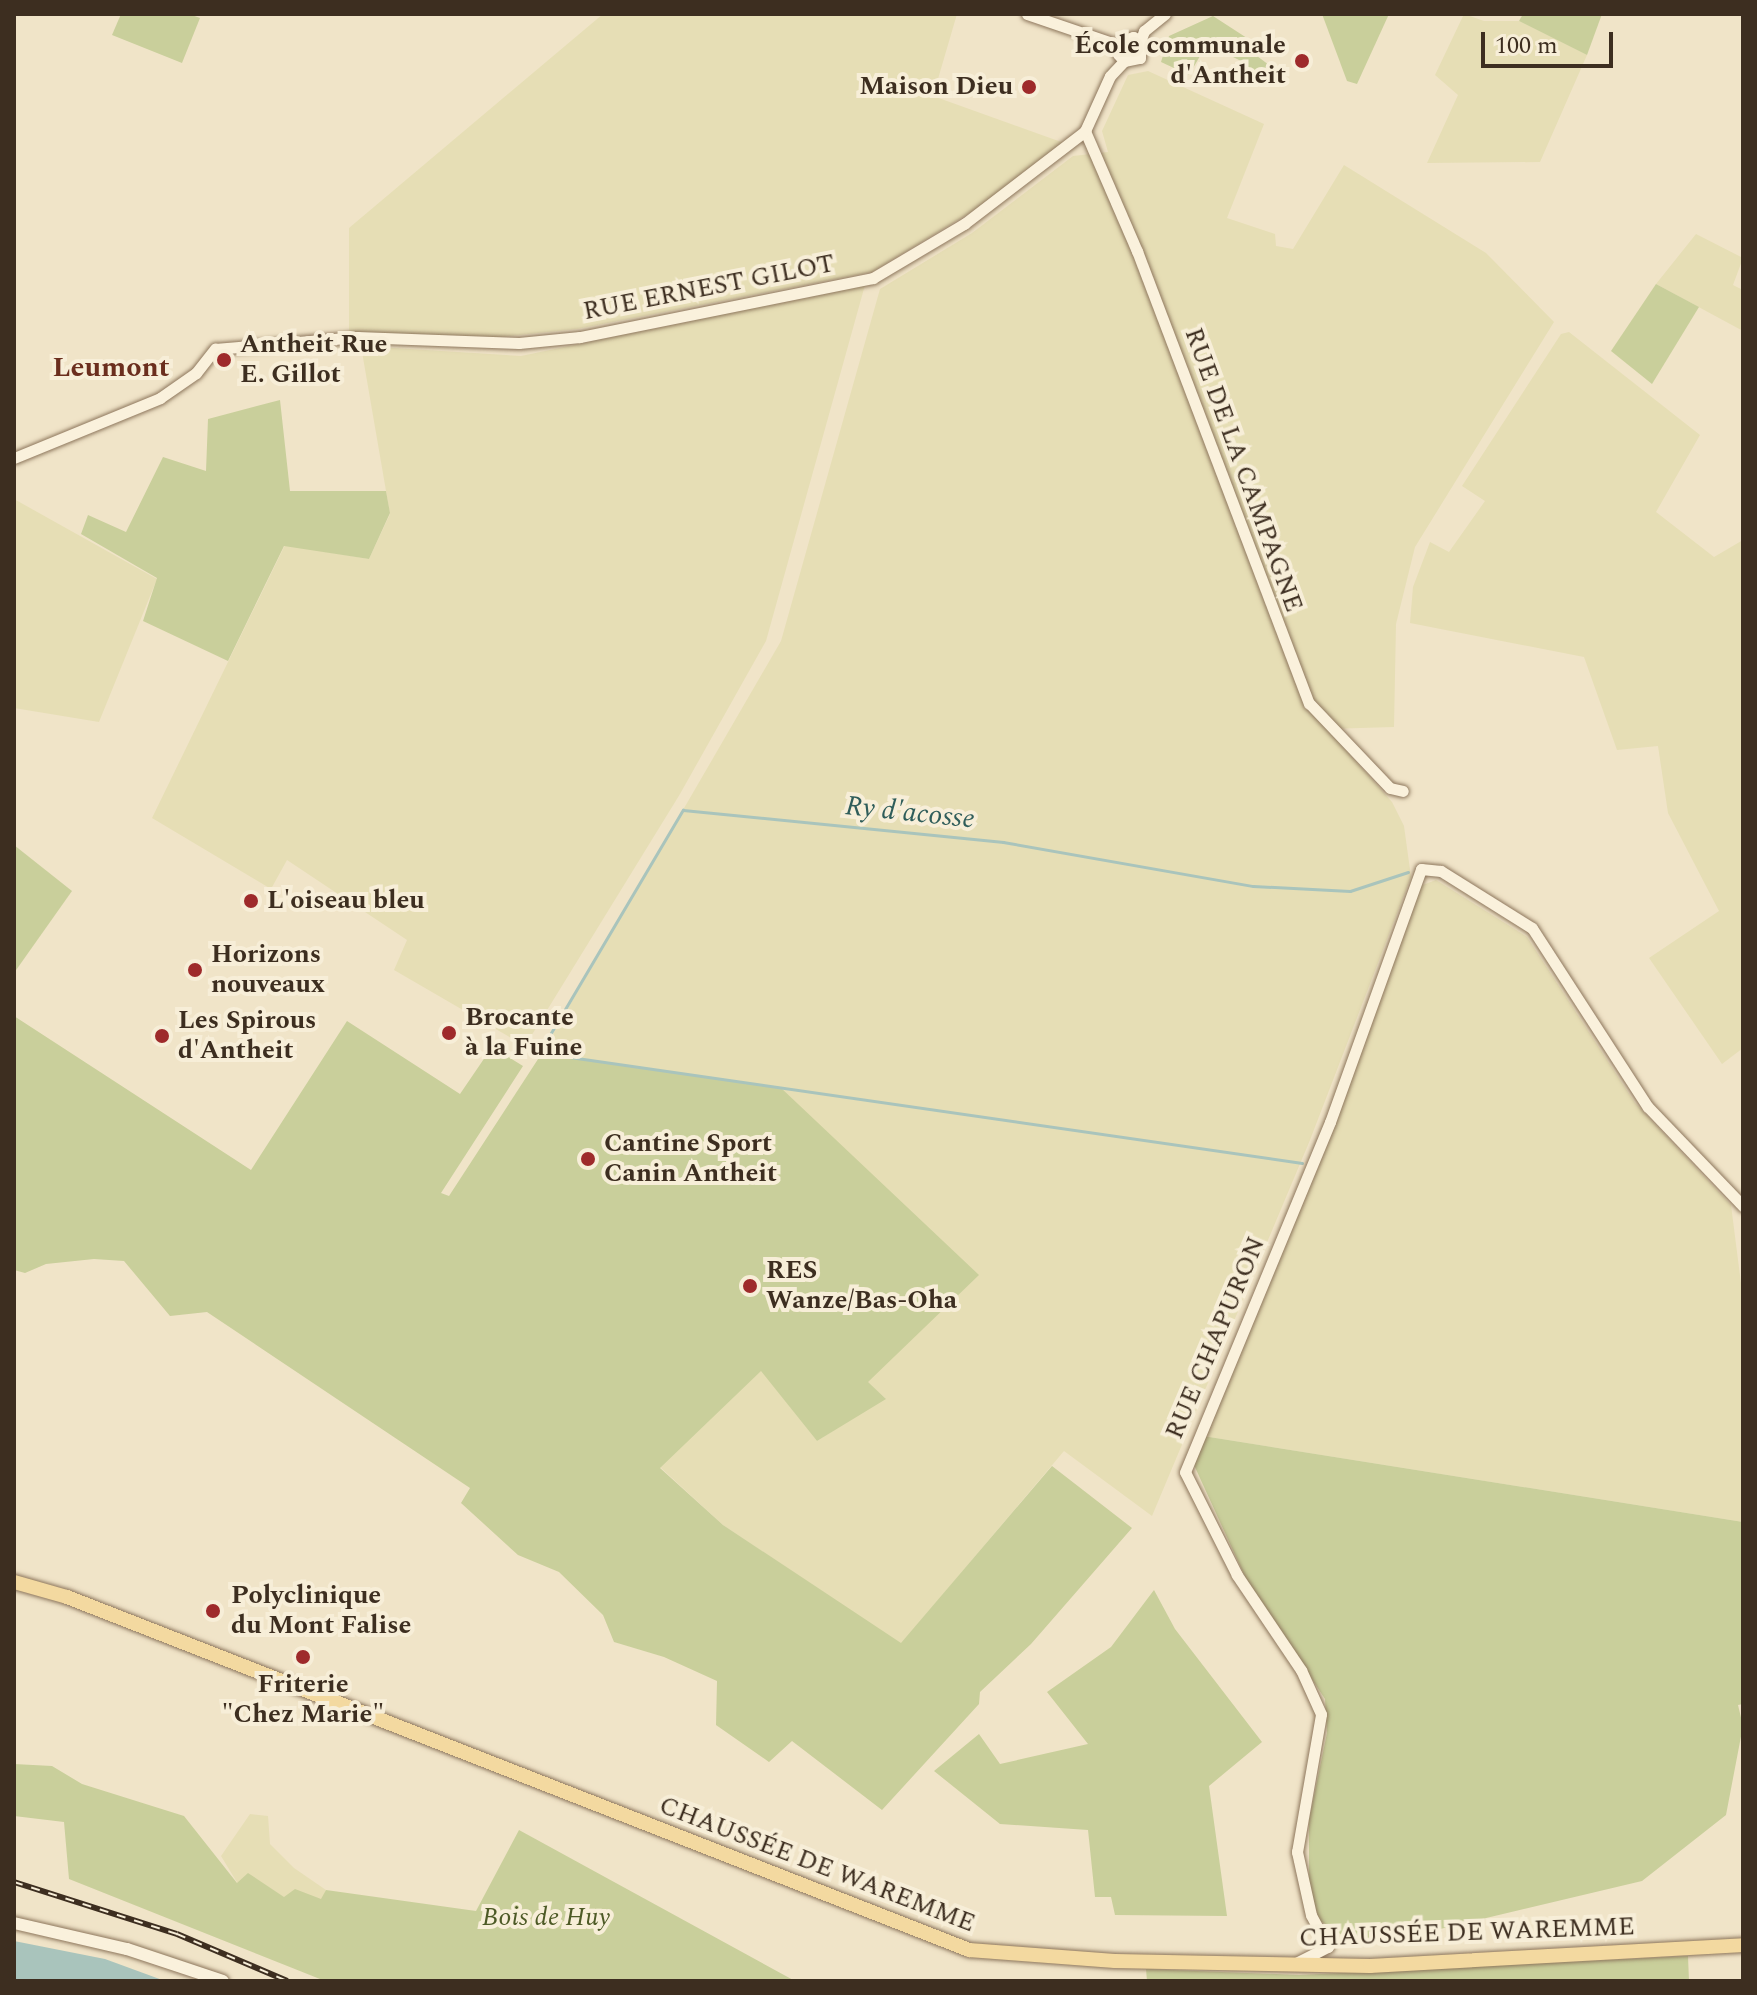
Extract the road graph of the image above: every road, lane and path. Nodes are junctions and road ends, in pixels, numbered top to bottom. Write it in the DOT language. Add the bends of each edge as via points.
graph roads {
  1 [pos="1027,14"];
  2 [pos="1165,14"];
  3 [pos="1140,42"];
  4 [pos="1118,45"];
  5 [pos="1124,61"];
  6 [pos="1085,131"];
  7 [pos="14,458"];
  8 [pos="1403,791"];
  9 [pos="1743,1206"];
  10 [pos="14,1582"];
  11 [pos="14,1923"];
  12 [pos="1743,1945"];
  13 [pos="1296,1963"];
  14 [pos="223,1981"];
  1 -- 4 [label="street" via="1093,32"];
  2 -- 3 [label="street" via="1144,31"];
  3 -- 4 [label="street" via="1129,37"];
  3 -- 5 [label="street, RUE ERNEST GILOT" via="1140,58"];
  4 -- 5 [label="street"];
  5 -- 6 [label="street, RUE ERNEST GILOT" via="1110,76"];
  6 -- 7 [label="street, RUE ERNEST GILOT" via="964,224 873,278 534,342 357,337 215,349 196,373 160,398"];
  6 -- 8 [label="street, RUE DE LA CAMPAGNE" via="1133,238 1309,703 1390,788"];
  9 -- 13 [label="street, RUE CHAPURON" via="1648,1107 1532,928 1441,871 1421,869 1330,1122 1185,1472 1237,1575 1301,1670 1321,1714 1297,1852 1311,1915 1328,1947"];
  10 -- 13 [label="main road, CHAUSSÉE DE WAREMME" via="67,1597 969,1950 1115,1961"];
  11 -- 14 [label="main road" via="127,1949"];
  12 -- 13 [label="main road, CHAUSSÉE DE WAREMME" via="1370,1966"];
}
